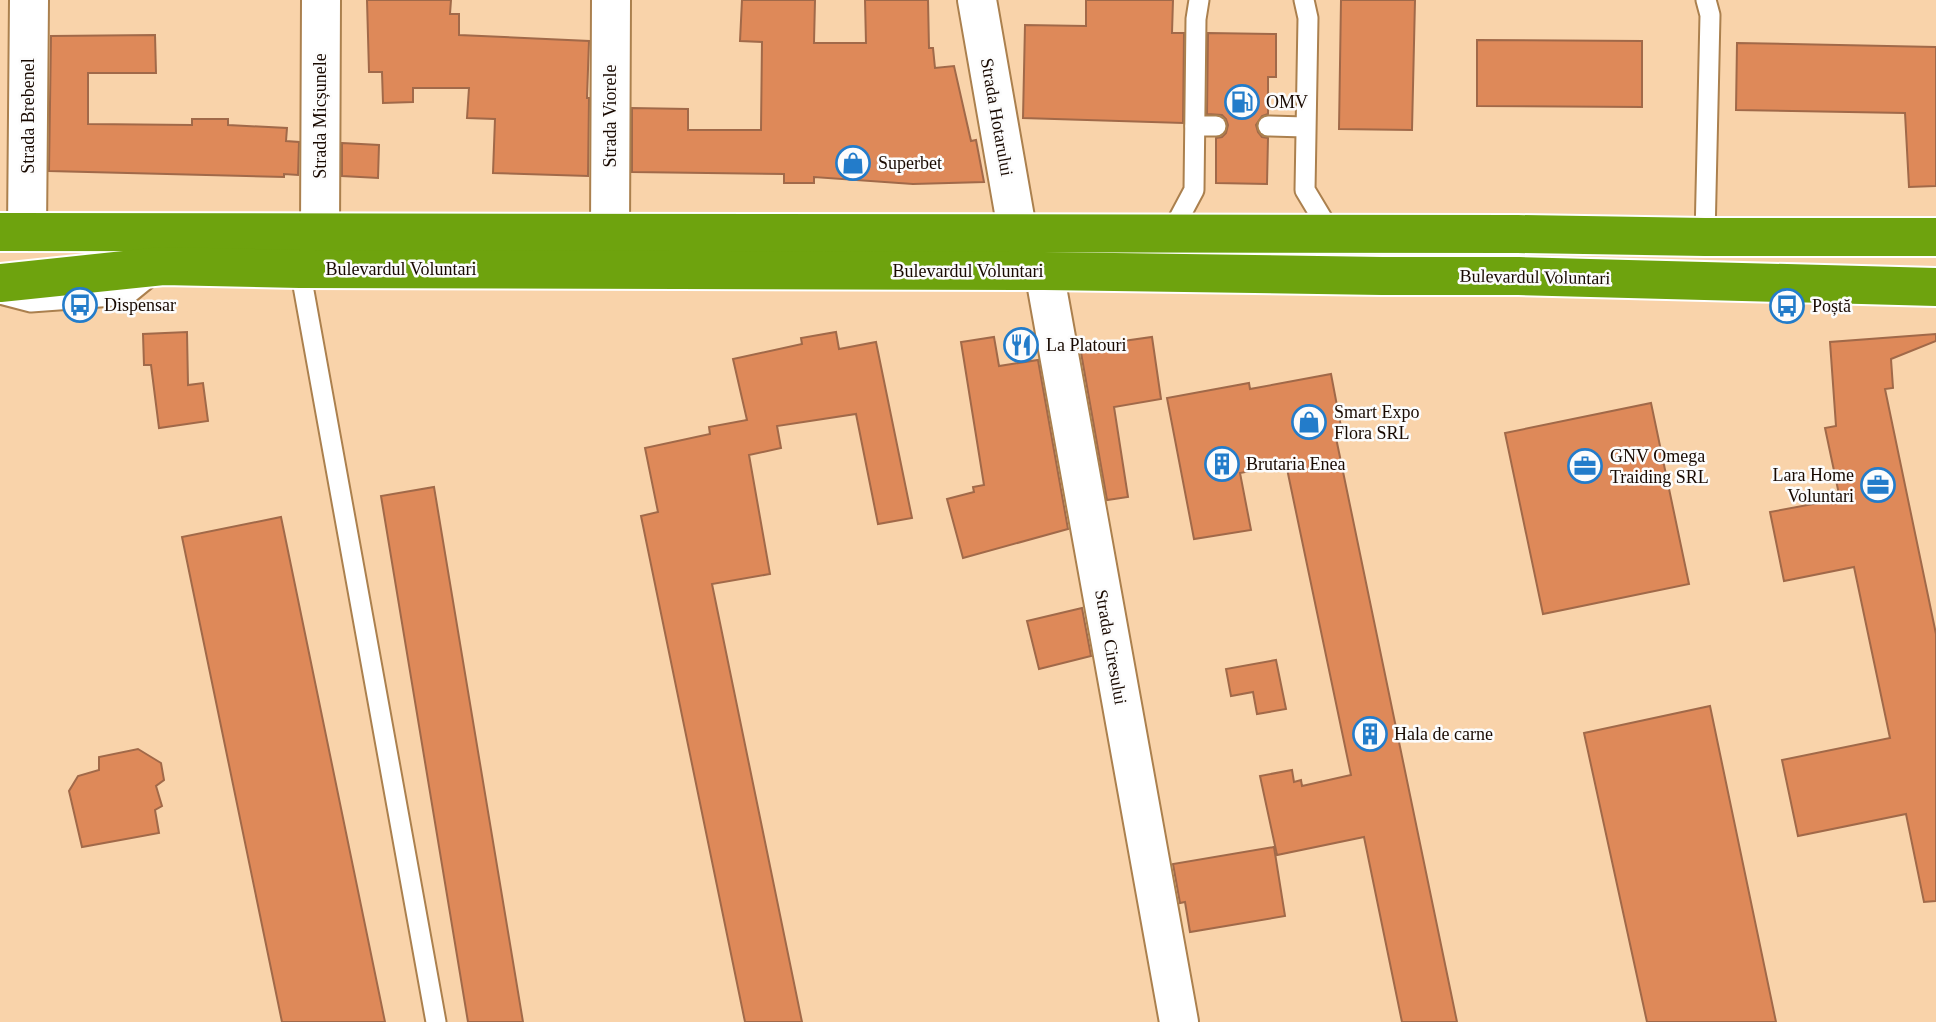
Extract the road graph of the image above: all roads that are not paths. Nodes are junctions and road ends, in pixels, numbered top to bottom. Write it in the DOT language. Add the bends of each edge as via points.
graph roads {
  1 [pos="29,0"];
  2 [pos="321,0"];
  3 [pos="611,0"];
  4 [pos="977,0"];
  5 [pos="1199,0"];
  6 [pos="1304,0"];
  7 [pos="1706,0"];
  8 [pos="1195,126"];
  9 [pos="1216,126"];
  10 [pos="1268,126"];
  11 [pos="1305,127"];
  12 [pos="13,232"];
  13 [pos="320,232"];
  14 [pos="610,233"];
  15 [pos="1018,234"];
  16 [pos="1170,235"];
  17 [pos="1332,235"];
  18 [pos="1705,237"];
  19 [pos="1936,237"];
  20 [pos="163,266"];
  21 [pos="300,269"];
  22 [pos="1044,271"];
  23 [pos="0,283"];
  24 [pos="1936,287"];
  25 [pos="0,294"];
  26 [pos="436,1022"];
  27 [pos="1179,1022"];
  1 -- 12 [label="street, Strada Brebenel"];
  2 -- 13 [label="street, Strada Micșunele"];
  3 -- 14 [label="street, Strada Viorele"];
  4 -- 15 [label="street, Strada Hotarului"];
  5 -- 8 [label="lane"];
  6 -- 11 [label="lane" via="1308,18"];
  7 -- 18 [label="lane" via="1710,15"];
  8 -- 9 [label="lane"];
  8 -- 16 [label="lane" via="1194,190"];
  10 -- 11 [label="lane"];
  11 -- 17 [label="lane" via="1305,190"];
  12 -- 13 [label="highway, Bulevardul Voluntari"];
  13 -- 14 [label="highway, Bulevardul Voluntari"];
  14 -- 15 [label="highway, Bulevardul Voluntari"];
  15 -- 16 [label="highway, Bulevardul Voluntari"];
  16 -- 17 [label="highway, Bulevardul Voluntari"];
  17 -- 18 [label="highway, Bulevardul Voluntari"];
  18 -- 19 [label="highway, Bulevardul Voluntari"];
  20 -- 21 [label="highway, Bulevardul Voluntari"];
  20 -- 23 [label="highway, Bulevardul Voluntari"];
  20 -- 25 [label="lane" via="127,295 31,302"];
  21 -- 22 [label="highway, Bulevardul Voluntari"];
  21 -- 26 [label="lane"];
  22 -- 24 [label="highway, Bulevardul Voluntari" via="1519,276"];
  22 -- 27 [label="street, Strada Ciresului"];
}
